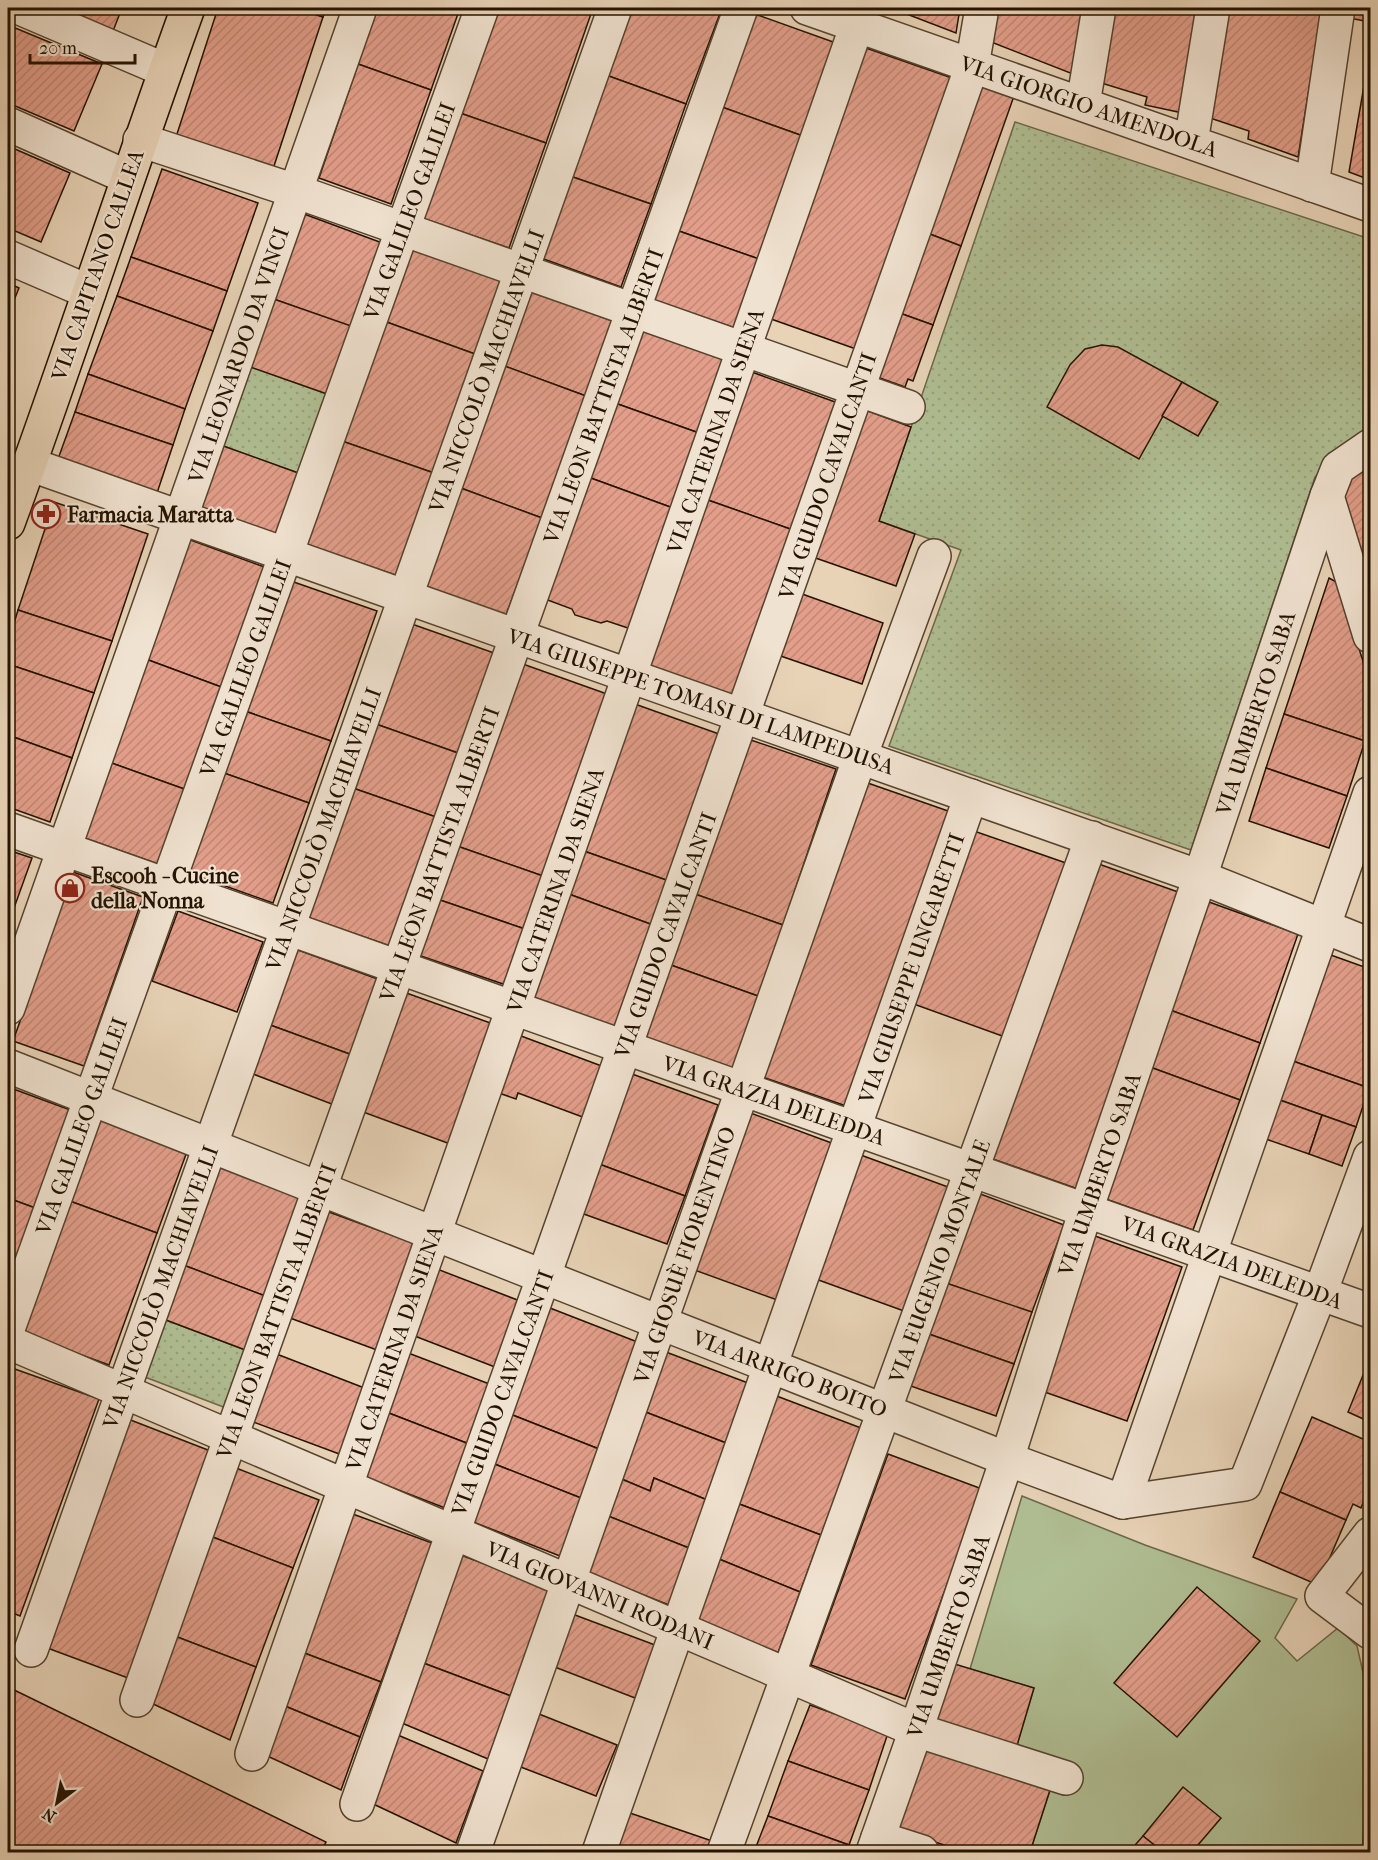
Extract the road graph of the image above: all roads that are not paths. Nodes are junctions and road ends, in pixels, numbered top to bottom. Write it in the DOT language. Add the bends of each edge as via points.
graph roads {
  1 [pos="20,8"];
  2 [pos="188,8"];
  3 [pos="360,8"];
  4 [pos="482,8"];
  5 [pos="615,8"];
  6 [pos="741,8"];
  7 [pos="807,8"];
  8 [pos="982,8"];
  9 [pos="1098,8"];
  10 [pos="1214,8"];
  11 [pos="1338,8"];
  12 [pos="859,16"];
  13 [pos="972,66"];
  14 [pos="165,70"];
  15 [pos="1083,104"];
  16 [pos="8,124"];
  17 [pos="140,140"];
  18 [pos="1191,142"];
  19 [pos="127,177"];
  20 [pos="1312,184"];
  21 [pos="295,191"];
  22 [pos="1371,205"];
  23 [pos="403,229"];
  24 [pos="8,257"];
  25 [pos="522,271"];
  26 [pos="89,292"];
  27 [pos="633,310"];
  28 [pos="744,349"];
  29 [pos="858,389"];
  30 [pos="908,407"];
  31 [pos="1371,446"];
  32 [pos="29,464"];
  33 [pos="1327,496"];
  34 [pos="180,517"];
  35 [pos="8,523"];
  36 [pos="286,555"];
  37 [pos="934,556"];
  38 [pos="1362,574"];
  39 [pos="405,597"];
  40 [pos="517,636"];
  41 [pos="1371,636"];
  42 [pos="630,676"];
  43 [pos="742,716"];
  44 [pos="860,757"];
  45 [pos="1371,793"];
  46 [pos="971,796"];
  47 [pos="8,829"];
  48 [pos="1092,838"];
  49 [pos="63,849"];
  50 [pos="1200,877"];
  51 [pos="167,886"];
  52 [pos="1323,926"];
  53 [pos="288,928"];
  54 [pos="1371,945"];
  55 [pos="399,967"];
  56 [pos="8,1008"];
  57 [pos="513,1008"];
  58 [pos="625,1047"];
  59 [pos="8,1066"];
  60 [pos="742,1088"];
  61 [pos="91,1098"];
  62 [pos="854,1128"];
  63 [pos="210,1145"];
  64 [pos="1371,1157"];
  65 [pos="972,1170"];
  66 [pos="320,1188"];
  67 [pos="1086,1210"];
  68 [pos="434,1234"];
  69 [pos="1211,1253"];
  70 [pos="543,1276"];
  71 [pos="1320,1293"];
  72 [pos="1371,1311"];
  73 [pos="660,1323"];
  74 [pos="8,1329"];
  75 [pos="8,1342"];
  76 [pos="770,1366"];
  77 [pos="123,1391"];
  78 [pos="884,1410"];
  79 [pos="231,1437"];
  80 [pos="1007,1459"];
  81 [pos="345,1486"];
  82 [pos="1123,1502"];
  83 [pos="453,1532"];
  84 [pos="1371,1534"];
  85 [pos="569,1581"];
  86 [pos="679,1629"];
  87 [pos="1371,1632"];
  88 [pos="31,1650"];
  89 [pos="788,1675"];
  90 [pos="137,1700"];
  91 [pos="916,1730"];
  92 [pos="252,1754"];
  93 [pos="1066,1779"];
  94 [pos="357,1804"];
  95 [pos="875,1845"];
  96 [pos="473,1852"];
  97 [pos="599,1852"];
  98 [pos="724,1852"];
  99 [pos="922,1852"];
  1 -- 14 [label="street"];
  2 -- 14 [label="main road, VIA CAPITANO CALLEA"];
  3 -- 21 [label="street, VIA LEONARDO DA VINCI"];
  4 -- 23 [label="street, VIA GALILEO GALILEI"];
  5 -- 25 [label="street, VIA NICCOLÒ MACHIAVELLI"];
  6 -- 27 [label="street, VIA LEON BATTISTA ALBERTI"];
  7 -- 12 [label="street, VIA GIORGIO AMENDOLA"];
  8 -- 13 [label="street, VIA GUIDO CAVALCANTI"];
  9 -- 15 [label="street"];
  10 -- 18 [label="street"];
  11 -- 20 [label="street"];
  12 -- 13 [label="street, VIA GIORGIO AMENDOLA"];
  12 -- 28 [label="street, VIA CATERINA DA SIENA"];
  13 -- 15 [label="street, VIA GIORGIO AMENDOLA"];
  13 -- 29 [label="street, VIA GUIDO CAVALCANTI"];
  14 -- 17 [label="main road, VIA CAPITANO CALLEA"];
  15 -- 18 [label="street, VIA GIORGIO AMENDOLA"];
  16 -- 19 [label="street"];
  17 -- 19 [label="main road, VIA CAPITANO CALLEA"];
  17 -- 21 [label="street"];
  18 -- 20 [label="street, VIA GIORGIO AMENDOLA"];
  19 -- 26 [label="main road, VIA CAPITANO CALLEA"];
  20 -- 22 [label="street, VIA GIORGIO AMENDOLA"];
  21 -- 23 [label="street"];
  21 -- 34 [label="street, VIA LEONARDO DA VINCI"];
  23 -- 25 [label="street"];
  23 -- 36 [label="street, VIA GALILEO GALILEI"];
  24 -- 26 [label="street"];
  25 -- 27 [label="street"];
  25 -- 39 [label="street, VIA NICCOLÒ MACHIAVELLI"];
  26 -- 32 [label="main road, VIA CAPITANO CALLEA"];
  27 -- 28 [label="street"];
  27 -- 40 [label="street, VIA LEON BATTISTA ALBERTI"];
  28 -- 29 [label="street"];
  28 -- 42 [label="street, VIA CATERINA DA SIENA"];
  29 -- 30 [label="street"];
  29 -- 43 [label="street, VIA GUIDO CAVALCANTI"];
  31 -- 33 [label="street, VIA UMBERTO SABA" via="1338,468"];
  32 -- 34 [label="street, VIA GIUSEPPE TOMASI DI LAMPEDUSA"];
  32 -- 35 [label="main road, VIA CAPITANO CALLEA"];
  33 -- 38 [label="street"];
  33 -- 50 [label="street, VIA UMBERTO SABA"];
  34 -- 36 [label="street, VIA GIUSEPPE TOMASI DI LAMPEDUSA"];
  34 -- 49 [label="street, VIA LEONARDO DA VINCI"];
  36 -- 39 [label="street, VIA GIUSEPPE TOMASI DI LAMPEDUSA"];
  36 -- 51 [label="street, VIA GALILEO GALILEI"];
  37 -- 44 [label="street, VIA GIOSUÈ FIORENTINO"];
  38 -- 41 [label="street"];
  39 -- 40 [label="street, VIA GIUSEPPE TOMASI DI LAMPEDUSA"];
  39 -- 53 [label="street, VIA NICCOLÒ MACHIAVELLI"];
  40 -- 42 [label="street, VIA GIUSEPPE TOMASI DI LAMPEDUSA"];
  40 -- 55 [label="street, VIA LEON BATTISTA ALBERTI"];
  42 -- 43 [label="street, VIA GIUSEPPE TOMASI DI LAMPEDUSA"];
  42 -- 57 [label="street, VIA CATERINA DA SIENA"];
  43 -- 44 [label="street, VIA GIUSEPPE TOMASI DI LAMPEDUSA"];
  43 -- 58 [label="street, VIA GUIDO CAVALCANTI"];
  44 -- 46 [label="street, VIA GIUSEPPE TOMASI DI LAMPEDUSA"];
  44 -- 60 [label="street, VIA GIOSUÈ FIORENTINO"];
  45 -- 52 [label="street"];
  46 -- 48 [label="street, VIA GIUSEPPE TOMASI DI LAMPEDUSA"];
  46 -- 62 [label="street, VIA GIUSEPPE UNGARETTI"];
  47 -- 49 [label="street, VIA GRAZIA DELEDDA"];
  48 -- 50 [label="street, VIA GIUSEPPE TOMASI DI LAMPEDUSA"];
  48 -- 65 [label="street, VIA EUGENIO MONTALE"];
  49 -- 51 [label="street, VIA GRAZIA DELEDDA"];
  49 -- 56 [label="street, VIA LEONARDO DA VINCI"];
  50 -- 52 [label="street, VIA GIUSEPPE TOMASI DI LAMPEDUSA"];
  50 -- 67 [label="street, VIA UMBERTO SABA"];
  51 -- 53 [label="street, VIA GRAZIA DELEDDA"];
  51 -- 61 [label="street, VIA GALILEO GALILEI"];
  52 -- 54 [label="street, VIA GIUSEPPE TOMASI DI LAMPEDUSA"];
  52 -- 69 [label="street"];
  53 -- 55 [label="street, VIA GRAZIA DELEDDA"];
  53 -- 63 [label="street, VIA NICCOLÒ MACHIAVELLI"];
  55 -- 57 [label="street, VIA GRAZIA DELEDDA"];
  55 -- 66 [label="street, VIA LEON BATTISTA ALBERTI"];
  57 -- 58 [label="street, VIA GRAZIA DELEDDA"];
  57 -- 68 [label="street, VIA CATERINA DA SIENA"];
  58 -- 60 [label="street, VIA GRAZIA DELEDDA"];
  58 -- 70 [label="street, VIA GUIDO CAVALCANTI"];
  59 -- 61 [label="street, VIA ARRIGO BOITO"];
  60 -- 62 [label="street, VIA GRAZIA DELEDDA"];
  60 -- 73 [label="street, VIA GIOSUÈ FIORENTINO"];
  61 -- 63 [label="street, VIA ARRIGO BOITO"];
  61 -- 74 [label="street, VIA GALILEO GALILEI"];
  62 -- 65 [label="street, VIA GRAZIA DELEDDA"];
  62 -- 76 [label="street, VIA GIUSEPPE UNGARETTI"];
  63 -- 66 [label="street, VIA ARRIGO BOITO"];
  63 -- 77 [label="street, VIA NICCOLÒ MACHIAVELLI"];
  64 -- 71 [label="street"];
  65 -- 67 [label="street, VIA GRAZIA DELEDDA"];
  65 -- 78 [label="street, VIA EUGENIO MONTALE"];
  66 -- 68 [label="street, VIA ARRIGO BOITO"];
  66 -- 79 [label="street, VIA LEON BATTISTA ALBERTI"];
  67 -- 69 [label="street, VIA GRAZIA DELEDDA"];
  67 -- 80 [label="street, VIA UMBERTO SABA"];
  68 -- 70 [label="street, VIA ARRIGO BOITO"];
  68 -- 81 [label="street, VIA CATERINA DA SIENA"];
  69 -- 71 [label="street, VIA GRAZIA DELEDDA"];
  69 -- 82 [label="street"];
  70 -- 73 [label="street, VIA ARRIGO BOITO"];
  70 -- 83 [label="street, VIA GUIDO CAVALCANTI"];
  71 -- 72 [label="street, VIA GRAZIA DELEDDA"];
  71 -- 82 [label="street, VIA ARRIGO BOITO" via="1245,1484"];
  73 -- 76 [label="street, VIA ARRIGO BOITO"];
  73 -- 85 [label="street, VIA GIOSUÈ FIORENTINO"];
  75 -- 77 [label="street, VIA GIOVANNI RODANI"];
  76 -- 78 [label="street, VIA ARRIGO BOITO"];
  76 -- 86 [label="street, VIA GIUSEPPE UNGARETTI"];
  77 -- 79 [label="street, VIA GIOVANNI RODANI"];
  77 -- 88 [label="street, VIA NICCOLÒ MACHIAVELLI"];
  78 -- 80 [label="street, VIA ARRIGO BOITO"];
  78 -- 89 [label="street, VIA EUGENIO MONTALE"];
  79 -- 81 [label="street, VIA GIOVANNI RODANI"];
  79 -- 90 [label="street, VIA LEON BATTISTA ALBERTI"];
  80 -- 82 [label="street, VIA ARRIGO BOITO"];
  80 -- 91 [label="street, VIA UMBERTO SABA"];
  81 -- 83 [label="street, VIA GIOVANNI RODANI"];
  81 -- 92 [label="street, VIA CATERINA DA SIENA"];
  83 -- 85 [label="street, VIA GIOVANNI RODANI"];
  83 -- 94 [label="street, VIA GUIDO CAVALCANTI"];
  84 -- 87 [label="street" via="1322,1596"];
  85 -- 86 [label="street, VIA GIOVANNI RODANI"];
  85 -- 96 [label="street, VIA GIOSUÈ FIORENTINO"];
  86 -- 89 [label="street, VIA GIOVANNI RODANI"];
  86 -- 97 [label="street, VIA GIUSEPPE UNGARETTI"];
  89 -- 91 [label="street, VIA GIOVANNI RODANI"];
  89 -- 98 [label="street, VIA EUGENIO MONTALE"];
  91 -- 93 [label="street, VIA GIOVANNI RODANI"];
  91 -- 95 [label="street, VIA UMBERTO SABA"];
  95 -- 99 [label="street"];
}
